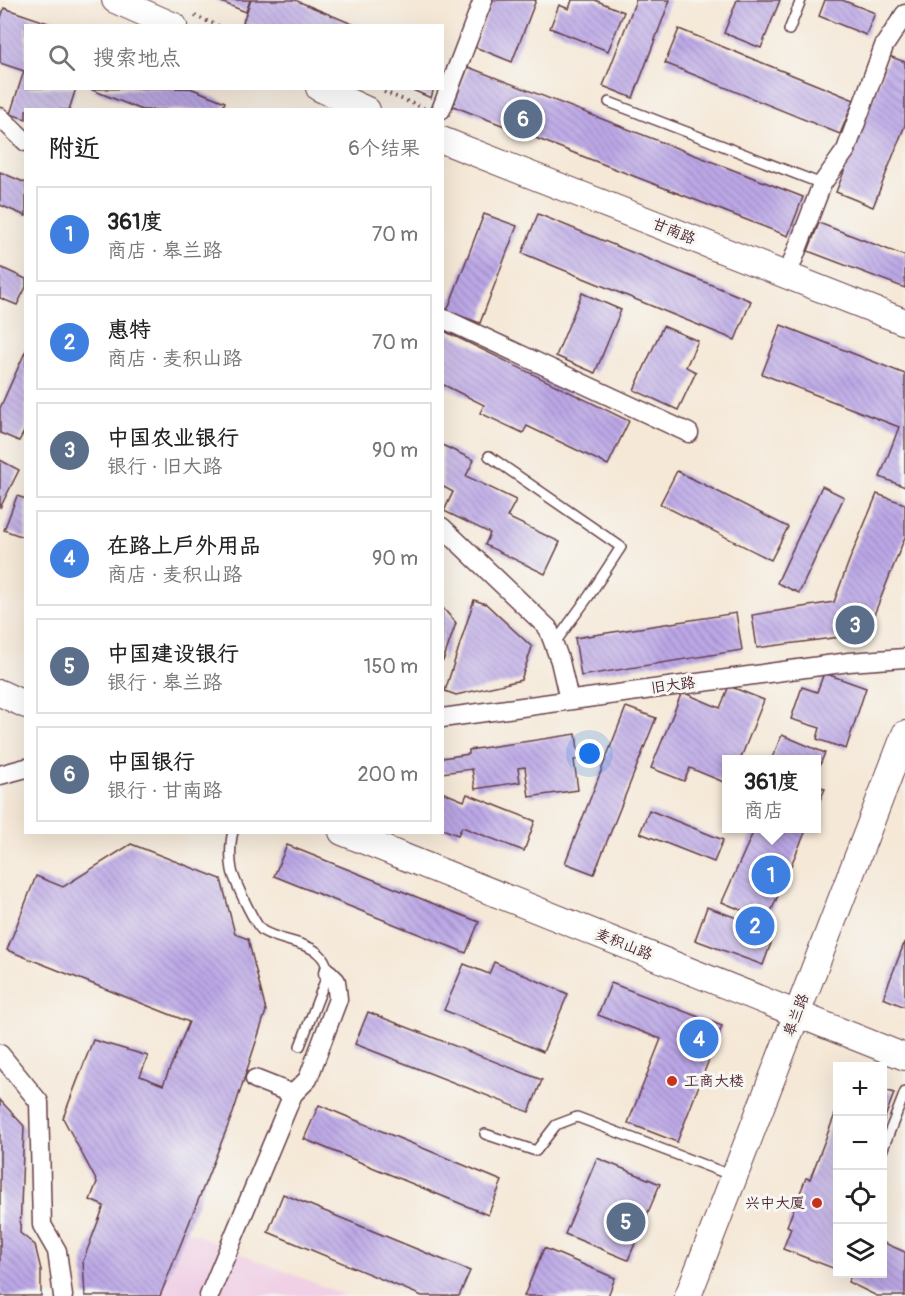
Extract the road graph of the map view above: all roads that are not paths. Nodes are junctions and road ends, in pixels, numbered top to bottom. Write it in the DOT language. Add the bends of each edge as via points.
graph roads {
  1 [pos="116,0"];
  2 [pos="483,0"];
  3 [pos="801,0"];
  4 [pos="905,14"];
  5 [pos="170,24"];
  6 [pos="789,30"];
  7 [pos="323,90"];
  8 [pos="609,102"];
  9 [pos="363,108"];
  10 [pos="442,108"];
  11 [pos="0,117"];
  12 [pos="24,140"];
  13 [pos="444,141"];
  14 [pos="822,184"];
  15 [pos="787,276"];
  16 [pos="444,319"];
  17 [pos="905,322"];
  18 [pos="689,433"];
  19 [pos="489,456"];
  20 [pos="444,528"];
  21 [pos="554,644"];
  22 [pos="905,658"];
  23 [pos="0,694"];
  24 [pos="569,700"];
  25 [pos="24,704"];
  26 [pos="24,710"];
  27 [pos="444,718"];
  28 [pos="905,734"];
  29 [pos="24,769"];
  30 [pos="24,773"];
  31 [pos="0,776"];
  32 [pos="234,834"];
  33 [pos="347,834"];
  34 [pos="357,834"];
  35 [pos="384,849"];
  36 [pos="328,973"];
  37 [pos="797,1013"];
  38 [pos="300,1046"];
  39 [pos="0,1054"];
  40 [pos="905,1056"];
  41 [pos="255,1079"];
  42 [pos="905,1092"];
  43 [pos="293,1094"];
  44 [pos="485,1134"];
  45 [pos="887,1138"];
  46 [pos="733,1176"];
  47 [pos="63,1296"];
  48 [pos="209,1296"];
  49 [pos="688,1296"];
  1 -- 5 [label="street"];
  2 -- 10 [label="street"];
  3 -- 6 [label="lane"];
  4 -- 14 [label="street" via="884,46 846,150"];
  7 -- 9 [label="street"];
  8 -- 14 [label="lane"];
  11 -- 12 [label="street"];
  13 -- 15 [label="street, 甘南路"];
  14 -- 15 [label="street"];
  15 -- 17 [label="street, 甘南路"];
  16 -- 18 [label="street"];
  19 -- 21 [label="lane" via="621,547"];
  20 -- 21 [label="street" via="548,628"];
  21 -- 24 [label="street"];
  22 -- 24 [label="street, 旧大路"];
  23 -- 25 [label="street"];
  23 -- 26 [label="street"];
  24 -- 27 [label="street, 旧大路"];
  28 -- 37 [label="street, 皋兰路"];
  29 -- 31 [label="street"];
  30 -- 31 [label="street"];
  32 -- 36 [label="lane" via="231,869 254,922 262,931 319,952 327,962"];
  33 -- 35 [label="street, 麦积山路"];
  34 -- 35 [label="street"];
  35 -- 37 [label="street, 麦积山路"];
  36 -- 38 [label="lane"];
  36 -- 43 [label="street" via="336,981 338,999 308,1079"];
  37 -- 40 [label="street, 麦积山路"];
  37 -- 46 [label="street, 皋兰路"];
  39 -- 47 [label="street" via="39,1102 42,1225 57,1251"];
  41 -- 43 [label="street"];
  42 -- 45 [label="lane"];
  43 -- 48 [label="street"];
  44 -- 46 [label="lane" via="536,1150 556,1125 577,1117"];
  46 -- 49 [label="street, 皋兰路"];
}
